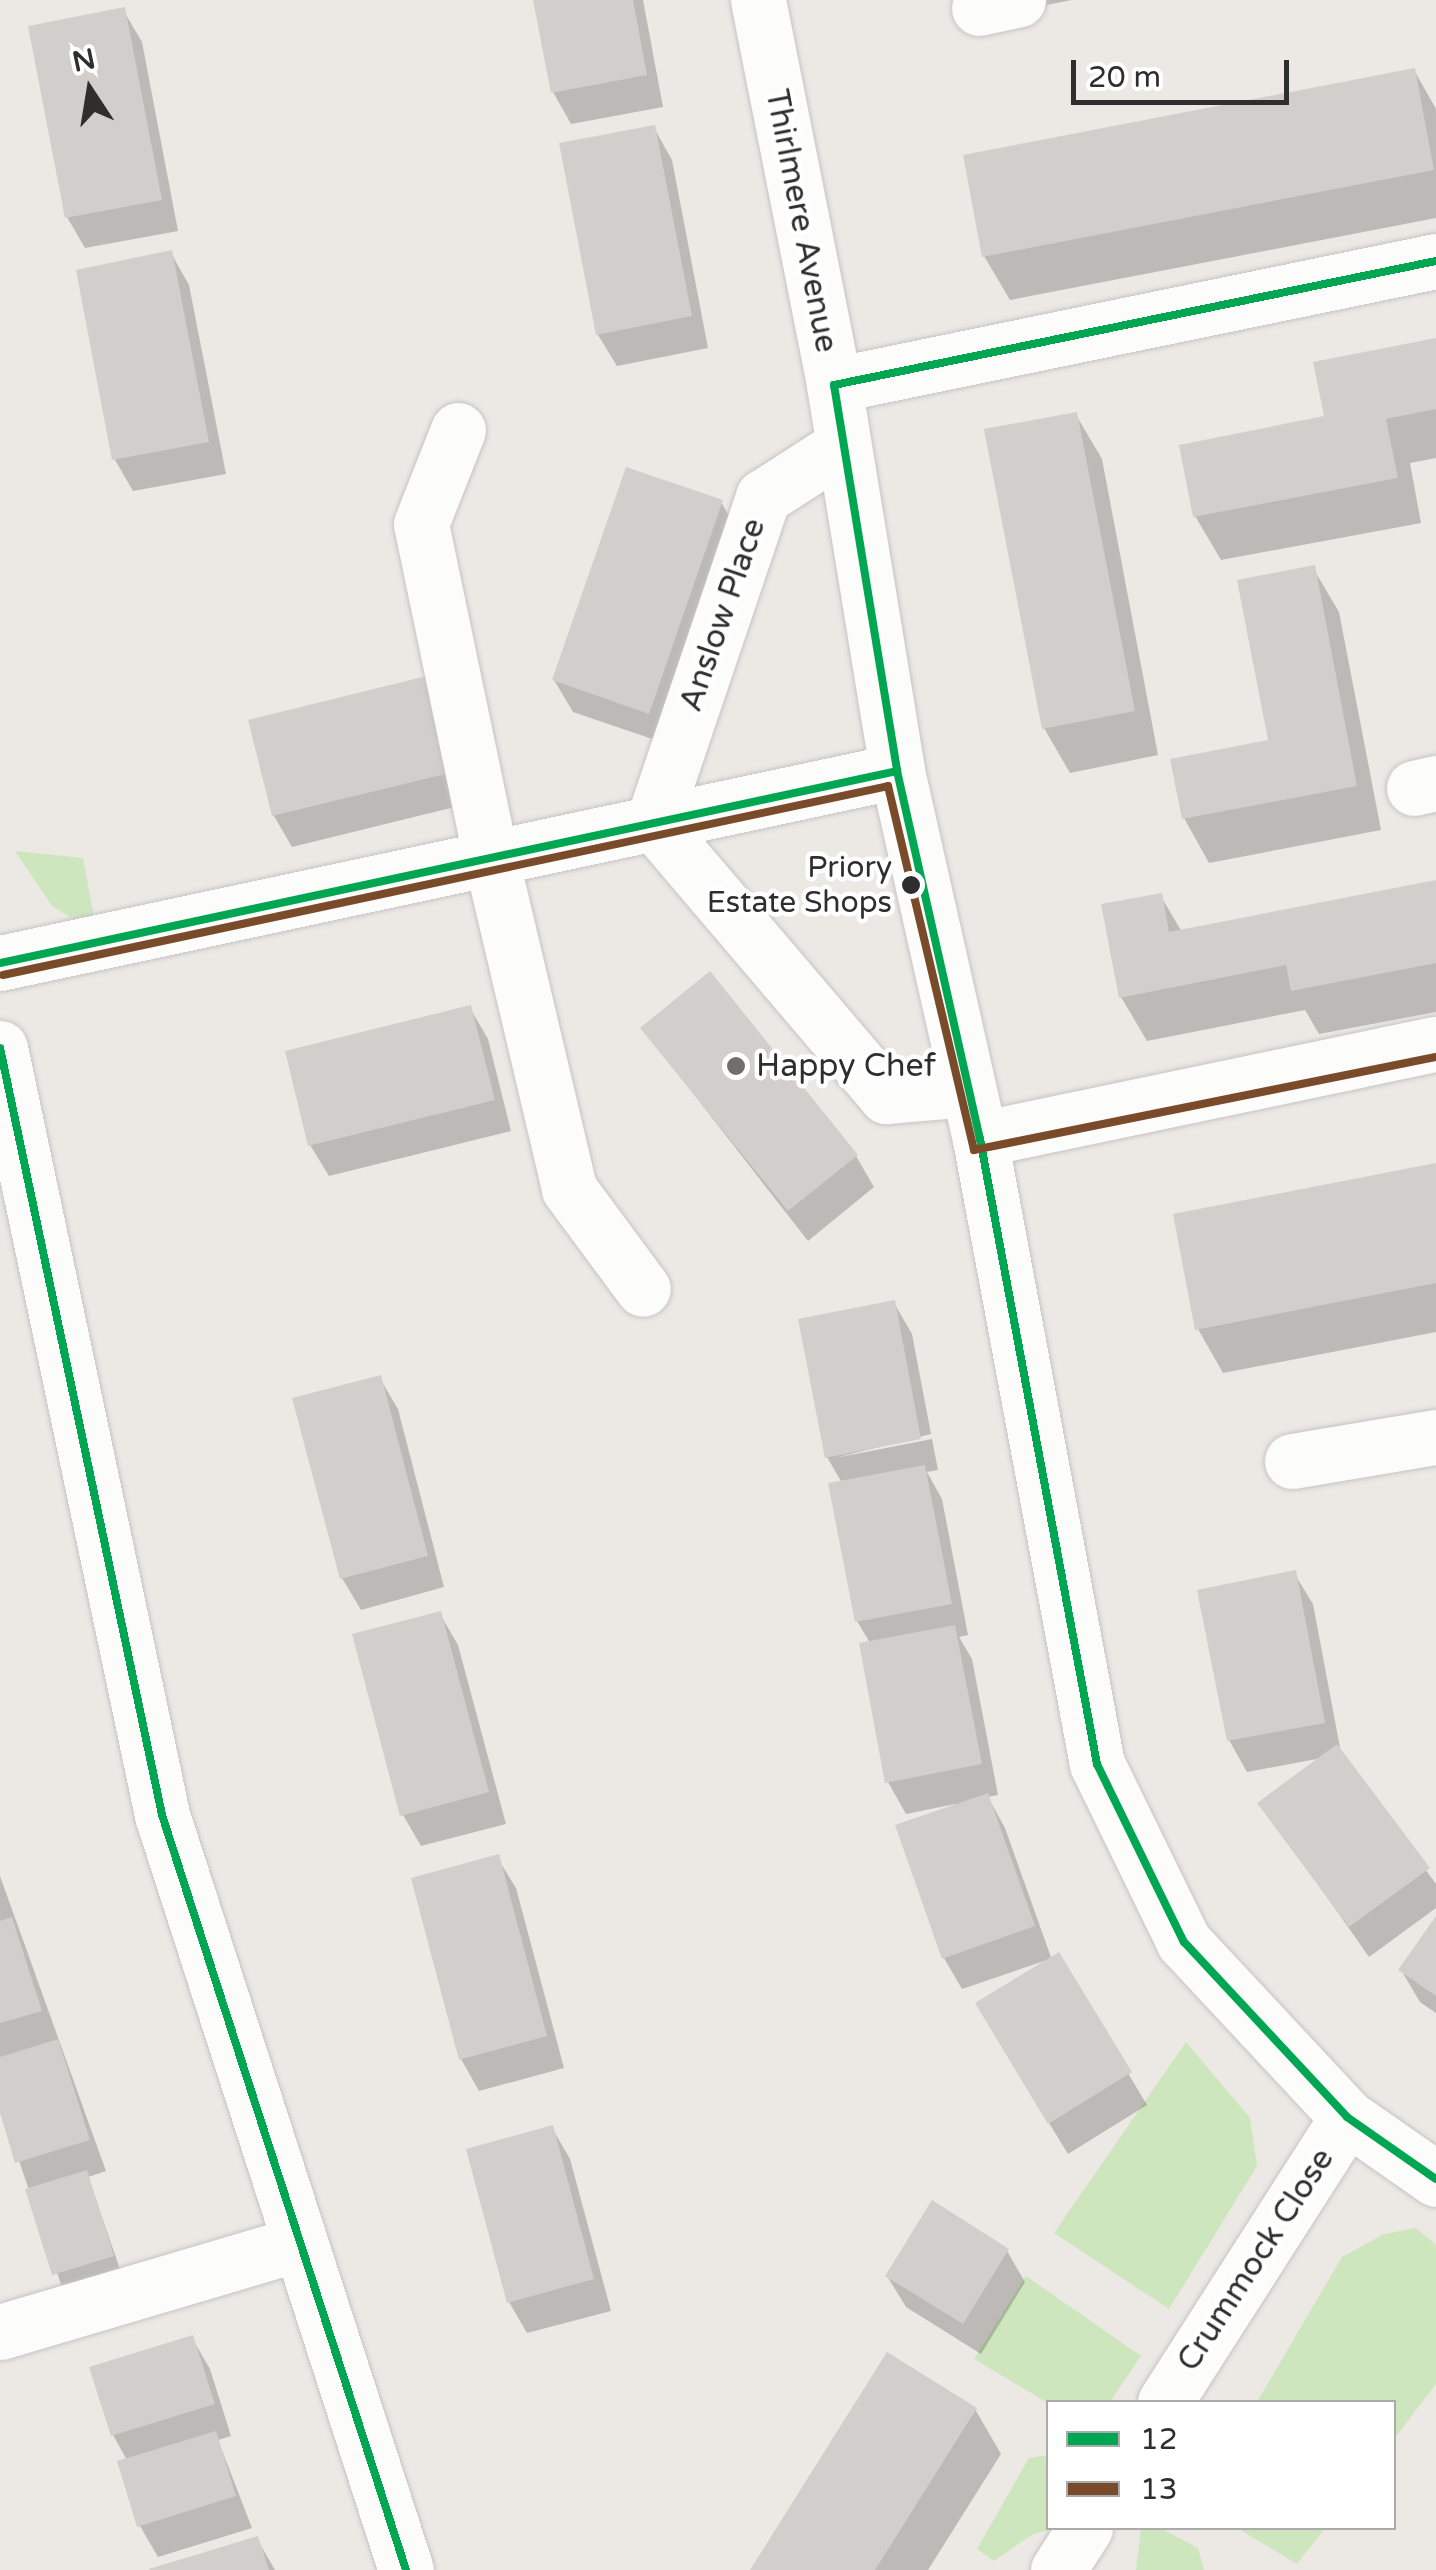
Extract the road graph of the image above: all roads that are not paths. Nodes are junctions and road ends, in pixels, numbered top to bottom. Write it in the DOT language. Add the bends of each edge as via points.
graph roads {
  1 [pos="758,0"];
  2 [pos="1436,261"];
  3 [pos="834,385"];
  4 [pos="458,430"];
  5 [pos="842,446"];
  6 [pos="896,771"];
  7 [pos="652,822"];
  8 [pos="491,858"];
  9 [pos="0,963"];
  10 [pos="1436,1044"];
  11 [pos="0,1048"];
  12 [pos="974,1114"];
  13 [pos="642,1289"];
  14 [pos="1436,1436"];
  15 [pos="1292,1461"];
  16 [pos="1347,2117"];
  17 [pos="1436,2179"];
  18 [pos="300,2243"];
  19 [pos="0,2332"];
  20 [pos="1166,2400"];
  21 [pos="1084,2530"];
  22 [pos="406,2570"];
  23 [pos="1058,2570"];
  1 -- 3 [label="street, Thirlmere Avenue"];
  2 -- 3 [label="street"];
  3 -- 5 [label="street, Thirlmere Avenue"];
  4 -- 8 [label="street" via="422,524"];
  5 -- 6 [label="street, Thirlmere Avenue"];
  5 -- 7 [label="street, Anslow Place" via="763,498"];
  6 -- 7 [label="street"];
  6 -- 12 [label="street, Thirlmere Avenue"];
  7 -- 8 [label="street"];
  7 -- 12 [label="street" via="886,1096"];
  8 -- 9 [label="street"];
  8 -- 13 [label="street" via="569,1189"];
  10 -- 12 [label="street"];
  11 -- 18 [label="street" via="162,1814"];
  12 -- 16 [label="street, Thirlmere Avenue" via="1097,1764 1184,1942"];
  14 -- 15 [label="street"];
  16 -- 17 [label="street, Thirlmere Avenue"];
  16 -- 20 [label="street, Crummock Close"];
  18 -- 19 [label="street"];
  18 -- 22 [label="street"];
  21 -- 23 [label="street"];
}
